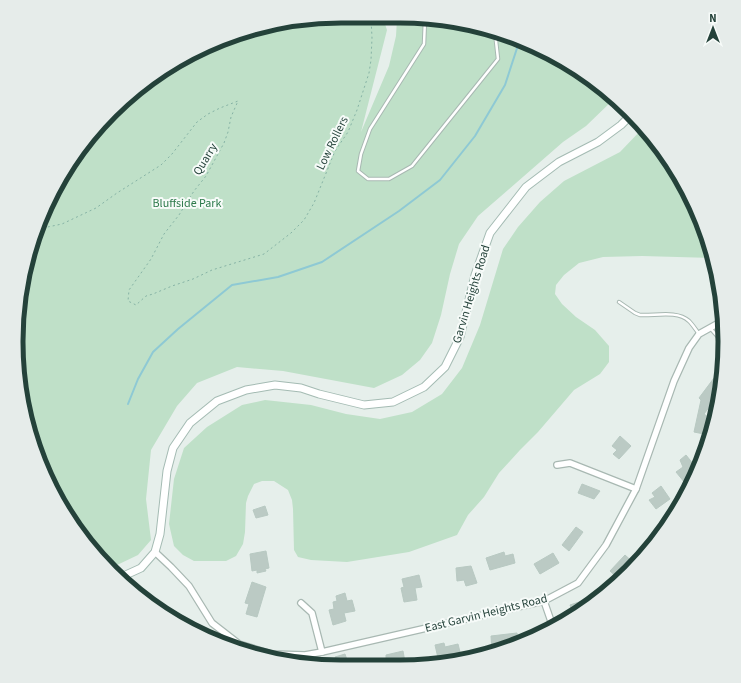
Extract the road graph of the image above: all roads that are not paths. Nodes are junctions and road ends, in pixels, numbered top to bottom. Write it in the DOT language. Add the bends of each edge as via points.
graph roads {
  1 [pos="425,24"];
  2 [pos="496,38"];
  3 [pos="628,119"];
  4 [pos="619,302"];
  5 [pos="717,325"];
  6 [pos="710,328"];
  7 [pos="699,334"];
  8 [pos="718,337"];
  9 [pos="557,465"];
  10 [pos="636,489"];
  11 [pos="155,552"];
  12 [pos="125,575"];
  13 [pos="544,601"];
  14 [pos="301,603"];
  15 [pos="551,621"];
  16 [pos="237,642"];
  17 [pos="322,652"];
  18 [pos="293,656"];
  1 -- 2 [label="lane" via="424,44 370,130 360,154 358,171 368,179 389,179 412,166 498,59"];
  3 -- 11 [label="main road, Garvin Heights Road" via="598,142 559,162 526,187 490,233 475,275 460,337 445,367 424,387 393,402 364,405 301,388 275,385 246,390 217,401 190,423 172,448 160,534"];
  4 -- 7 [label="lane" via="640,315 683,317"];
  5 -- 6 [label="street, East Garvin Heights Road"];
  6 -- 7 [label="street, East Garvin Heights Road"];
  6 -- 8 [label="lane"];
  7 -- 10 [label="street, East Garvin Heights Road" via="689,348 674,381"];
  9 -- 10 [label="street" via="570,463"];
  10 -- 13 [label="street, East Garvin Heights Road" via="606,545 578,583"];
  11 -- 12 [label="main road, Garvin Heights Road" via="141,568"];
  11 -- 16 [label="street, East Garvin Heights Road" via="189,586 212,623"];
  13 -- 15 [label="street"];
  13 -- 17 [label="street, East Garvin Heights Road"];
  14 -- 17 [label="street" via="312,613"];
  17 -- 18 [label="street, East Garvin Heights Road"];
}
